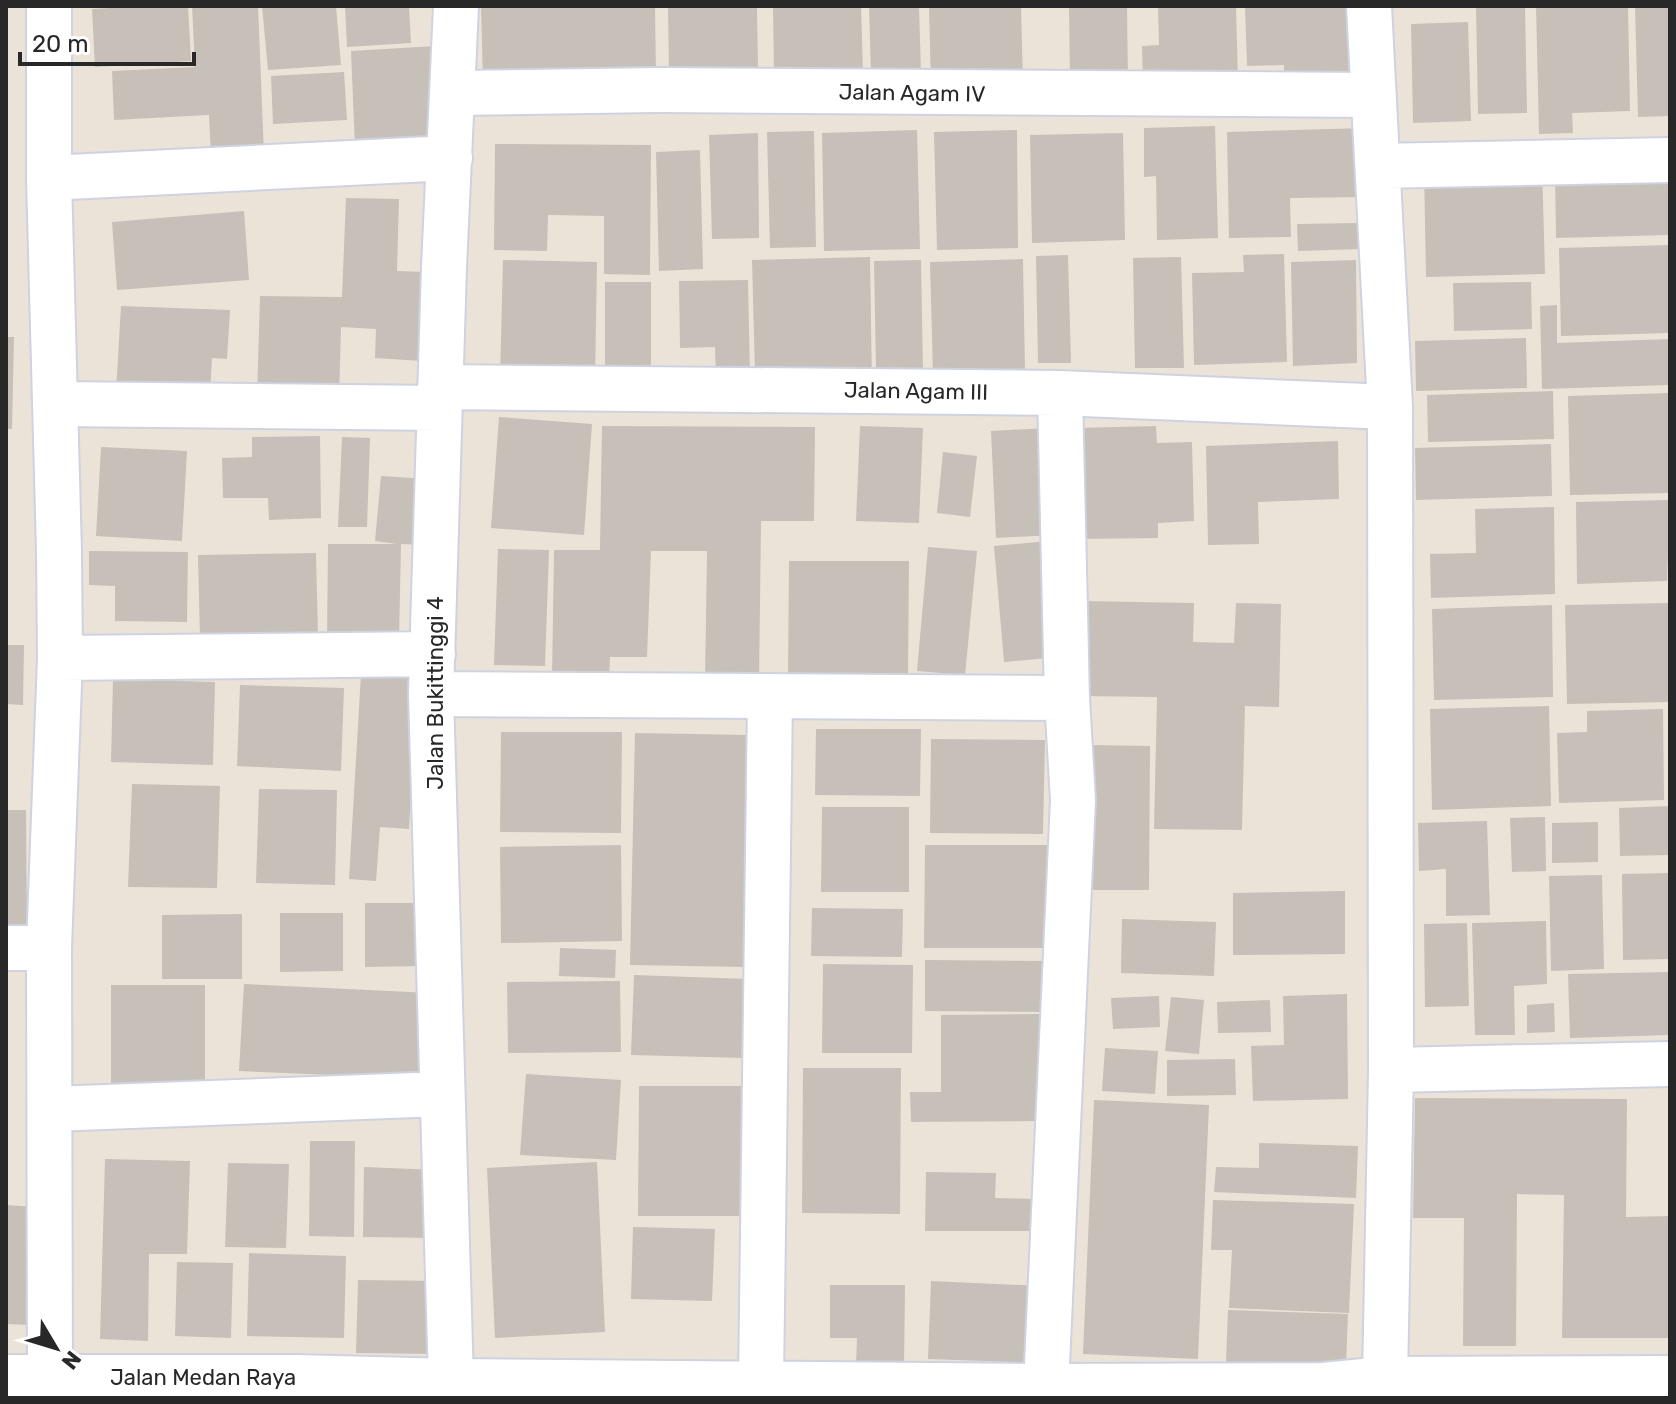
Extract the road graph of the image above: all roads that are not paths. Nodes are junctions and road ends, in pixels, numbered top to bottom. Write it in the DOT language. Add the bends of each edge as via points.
graph roads {
  1 [pos="49,6"];
  2 [pos="456,6"];
  3 [pos="1369,6"];
  4 [pos="453,93"];
  5 [pos="1372,95"];
  6 [pos="450,158"];
  7 [pos="1670,160"];
  8 [pos="1378,166"];
  9 [pos="49,178"];
  10 [pos="1060,393"];
  11 [pos="440,398"];
  12 [pos="55,404"];
  13 [pos="1390,407"];
  14 [pos="60,658"];
  15 [pos="432,674"];
  16 [pos="770,697"];
  17 [pos="1067,698"];
  18 [pos="6,948"];
  19 [pos="49,948"];
  20 [pos="1670,1064"];
  21 [pos="1391,1070"];
  22 [pos="442,1094"];
  23 [pos="52,1109"];
  24 [pos="6,1377"];
  25 [pos="1670,1378"];
  26 [pos="1385,1379"];
  27 [pos="451,1381"];
  28 [pos="761,1383"];
  29 [pos="1046,1386"];
  30 [pos="50,1387"];
  31 [pos="352,1388"];
  32 [pos="1323,1392"];
  1 -- 9 [label="street"];
  2 -- 4 [label="street, Jalan Bukittinggi 4"];
  3 -- 5 [label="street"];
  4 -- 5 [label="street, Jalan Agam IV"];
  4 -- 6 [label="street, Jalan Bukittinggi 4"];
  5 -- 8 [label="street"];
  6 -- 9 [label="street"];
  6 -- 11 [label="street, Jalan Bukittinggi 4"];
  7 -- 8 [label="street"];
  8 -- 13 [label="street"];
  9 -- 12 [label="street"];
  10 -- 11 [label="street, Jalan Agam III"];
  10 -- 13 [label="street, Jalan Agam III"];
  10 -- 17 [label="street"];
  11 -- 12 [label="street, Jalan Agam III"];
  11 -- 15 [label="street, Jalan Bukittinggi 4"];
  12 -- 14 [label="street"];
  13 -- 21 [label="street"];
  14 -- 15 [label="street"];
  14 -- 19 [label="street"];
  15 -- 16 [label="street"];
  15 -- 22 [label="street, Jalan Bukittinggi 4"];
  16 -- 17 [label="street"];
  16 -- 28 [label="street"];
  17 -- 29 [label="street" via="1073,800"];
  18 -- 19 [label="street"];
  19 -- 23 [label="street"];
  20 -- 21 [label="street"];
  21 -- 26 [label="street"];
  22 -- 23 [label="street"];
  22 -- 27 [label="street, Jalan Bukittinggi 4"];
  23 -- 30 [label="street"];
  24 -- 30 [label="street, Jalan Medan Raya"];
  25 -- 26 [label="street, Jalan Medan Raya"];
  26 -- 32 [label="street, Jalan Medan Raya"];
  27 -- 28 [label="street, Jalan Medan Raya"];
  27 -- 31 [label="street, Jalan Medan Raya"];
  28 -- 29 [label="street, Jalan Medan Raya"];
  29 -- 32 [label="street, Jalan Medan Raya"];
  30 -- 31 [label="street, Jalan Medan Raya"];
}
